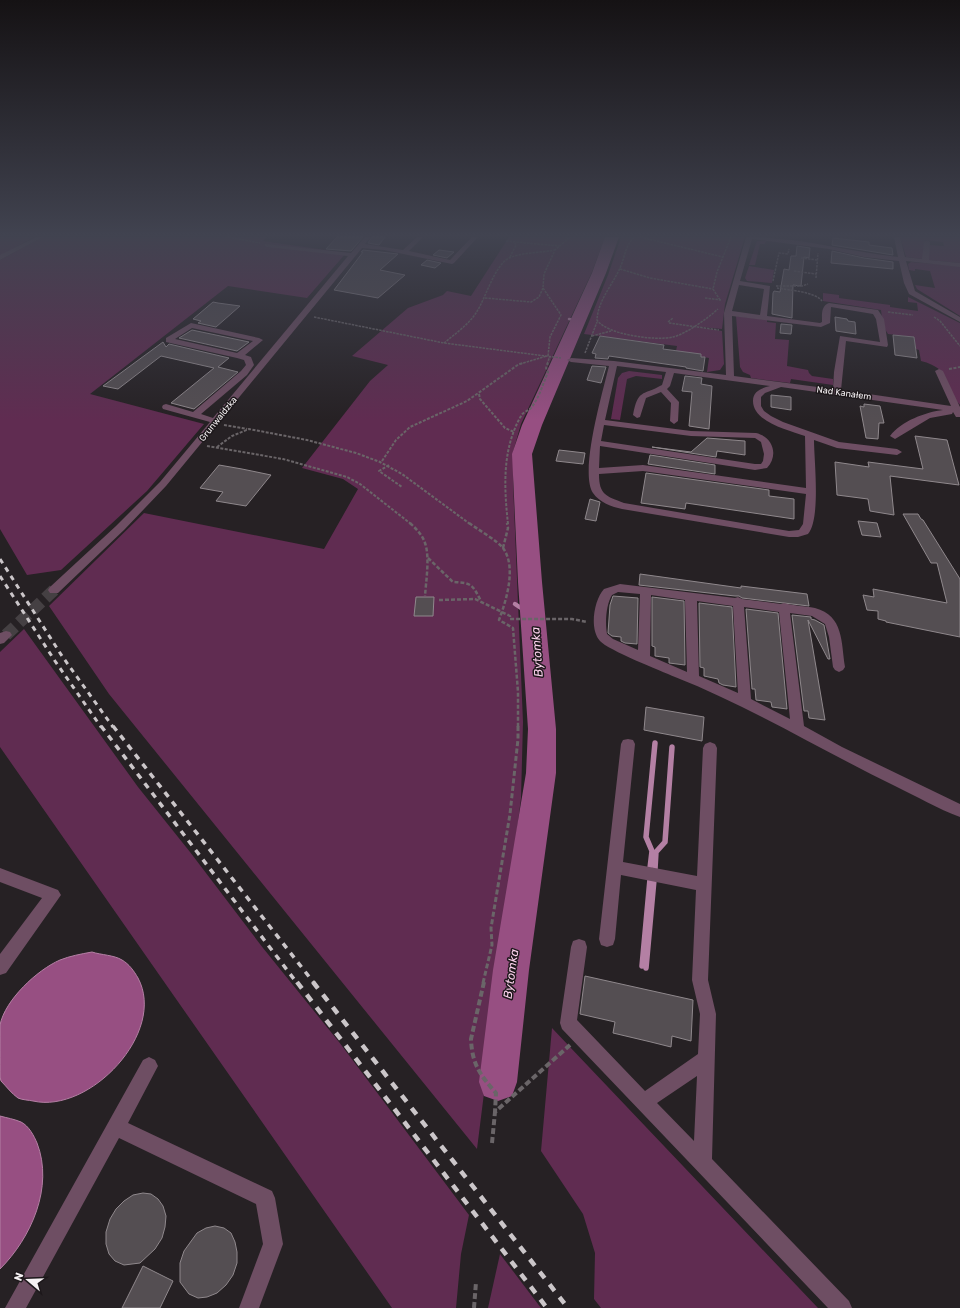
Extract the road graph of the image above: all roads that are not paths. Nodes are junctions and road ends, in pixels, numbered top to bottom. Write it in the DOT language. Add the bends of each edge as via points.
graph roads {
  1 [pos="317,298"];
  2 [pos="732,298"];
  3 [pos="766,298"];
  4 [pos="922,298"];
  5 [pos="728,313"];
  6 [pos="763,318"];
  7 [pos="960,320"];
  8 [pos="239,356"];
  9 [pos="571,360"];
  10 [pos="614,363"];
  11 [pos="671,370"];
  12 [pos="939,372"];
  13 [pos="730,378"];
  14 [pos="782,385"];
  15 [pos="662,389"];
  16 [pos="837,392"];
  17 [pos="166,406"];
  18 [pos="959,412"];
  19 [pos="195,415"];
  20 [pos="637,415"];
  21 [pos="216,421"];
  22 [pos="674,421"];
  23 [pos="601,422"];
  24 [pos="809,434"];
  25 [pos="895,436"];
  26 [pos="597,443"];
  27 [pos="897,452"];
  28 [pos="594,471"];
  29 [pos="810,492"];
  30 [pos="54,590"];
  31 [pos="646,590"];
  32 [pos="691,596"];
  33 [pos="738,602"];
  34 [pos="784,607"];
  35 [pos="644,659"];
  36 [pos="839,667"];
  37 [pos="693,679"];
  38 [pos="745,702"];
  39 [pos="798,729"];
  40 [pos="628,744"];
  41 [pos="710,748"];
  42 [pos="960,811"];
  43 [pos="615,867"];
  44 [pos="0,875"];
  45 [pos="705,885"];
  46 [pos="607,939"];
  47 [pos="579,948"];
  48 [pos="0,967"];
  49 [pos="706,1059"];
  50 [pos="149,1066"];
  51 [pos="644,1102"];
  52 [pos="116,1127"];
  53 [pos="702,1163"];
  54 [pos="15,1308"];
  55 [pos="248,1308"];
  56 [pos="842,1308"];
  1 -- 21 [label="street, Grunwaldzka"];
  2 -- 5 [label="street"];
  3 -- 6 [label="street"];
  4 -- 7 [label="street"];
  5 -- 6 [label="street"];
  5 -- 13 [label="street"];
  6 -- 16 [label="street" via="824,325 827,320 826,308 829,305 850,306 875,312 880,319 884,353 842,346"];
  8 -- 8 [label="street" via="216,351 169,340 191,325 259,340"];
  8 -- 19 [label="street" via="248,359 250,365"];
  9 -- 10 [label="street, Nad Kanałem"];
  10 -- 11 [label="street, Nad Kanałem"];
  10 -- 23 [label="street"];
  11 -- 13 [label="street, Nad Kanałem"];
  11 -- 15 [label="street" via="668,382"];
  12 -- 18 [label="street"];
  13 -- 14 [label="street, Nad Kanałem"];
  14 -- 16 [label="street, Nad Kanałem"];
  14 -- 24 [label="street" via="759,394 757,406 760,412 768,418"];
  15 -- 20 [label="street" via="642,396"];
  15 -- 22 [label="street" via="675,402"];
  16 -- 18 [label="street, Nad Kanałem" via="927,404"];
  17 -- 19 [label="street"];
  18 -- 25 [label="street" via="929,415 903,428"];
  19 -- 21 [label="street"];
  21 -- 30 [label="street, Grunwaldzka" via="143,505"];
  23 -- 26 [label="street"];
  23 -- 26 [label="street" via="722,436 745,434 761,437 766,440 768,460 766,465 755,467"];
  24 -- 27 [label="street" via="837,445"];
  24 -- 29 [label="street"];
  26 -- 28 [label="street"];
  28 -- 29 [label="street" via="643,468"];
  28 -- 29 [label="street" via="595,487 599,494 622,506 789,534 801,534 809,524"];
  31 -- 32 [label="street"];
  31 -- 35 [label="street"];
  31 -- 35 [label="street" via="626,588 611,590 606,594 600,632 603,638"];
  32 -- 33 [label="street"];
  32 -- 37 [label="street"];
  33 -- 34 [label="street"];
  33 -- 38 [label="street"];
  34 -- 36 [label="street" via="813,612 830,622"];
  34 -- 39 [label="street"];
  35 -- 37 [label="street"];
  37 -- 38 [label="street"];
  38 -- 39 [label="street"];
  39 -- 42 [label="street" via="837,751"];
  40 -- 43 [label="street"];
  41 -- 45 [label="street"];
  43 -- 45 [label="street"];
  43 -- 46 [label="street"];
  44 -- 48 [label="street" via="53,895"];
  45 -- 49 [label="street" via="700,980 708,1014"];
  47 -- 51 [label="street" via="568,1022"];
  49 -- 51 [label="street"];
  49 -- 53 [label="street"];
  50 -- 52 [label="street"];
  51 -- 53 [label="street"];
  52 -- 54 [label="street"];
  52 -- 55 [label="street" via="265,1198 273,1244"];
  53 -- 56 [label="street"];
}
